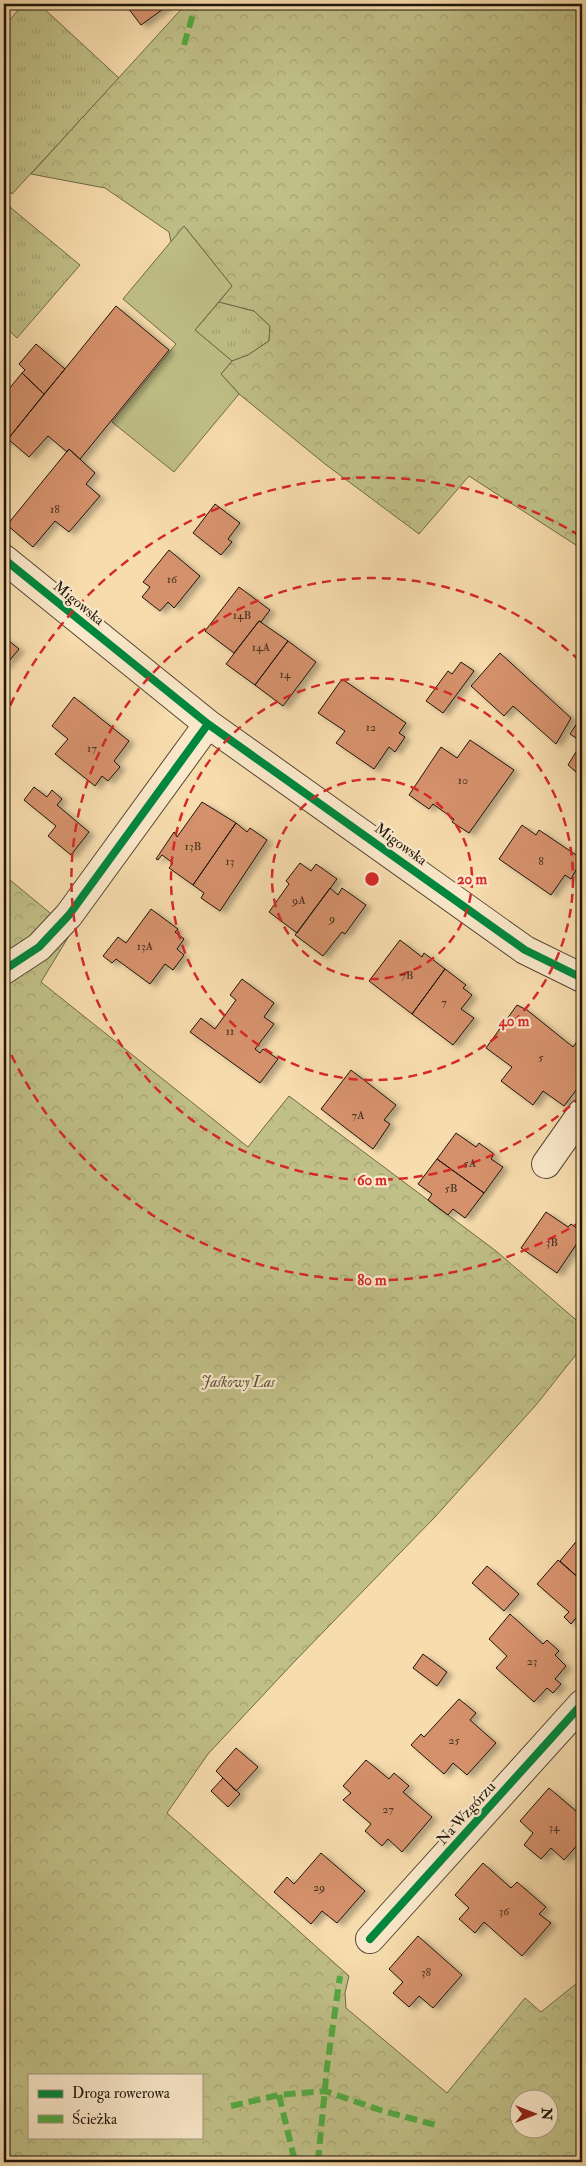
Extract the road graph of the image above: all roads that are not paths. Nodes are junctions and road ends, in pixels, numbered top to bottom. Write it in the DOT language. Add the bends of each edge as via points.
graph roads {
  1 [pos="4,559"];
  2 [pos="208,724"];
  3 [pos="4,970"];
  4 [pos="582,978"];
  5 [pos="582,1113"];
  6 [pos="546,1164"];
  7 [pos="582,1704"];
  8 [pos="370,1939"];
  1 -- 2 [label="street, Migowska"];
  2 -- 3 [label="street" via="69,915 39,946"];
  2 -- 4 [label="street, Migowska" via="525,950"];
  5 -- 6 [label="street"];
  7 -- 8 [label="street, Na Wzgórzu"];
}
